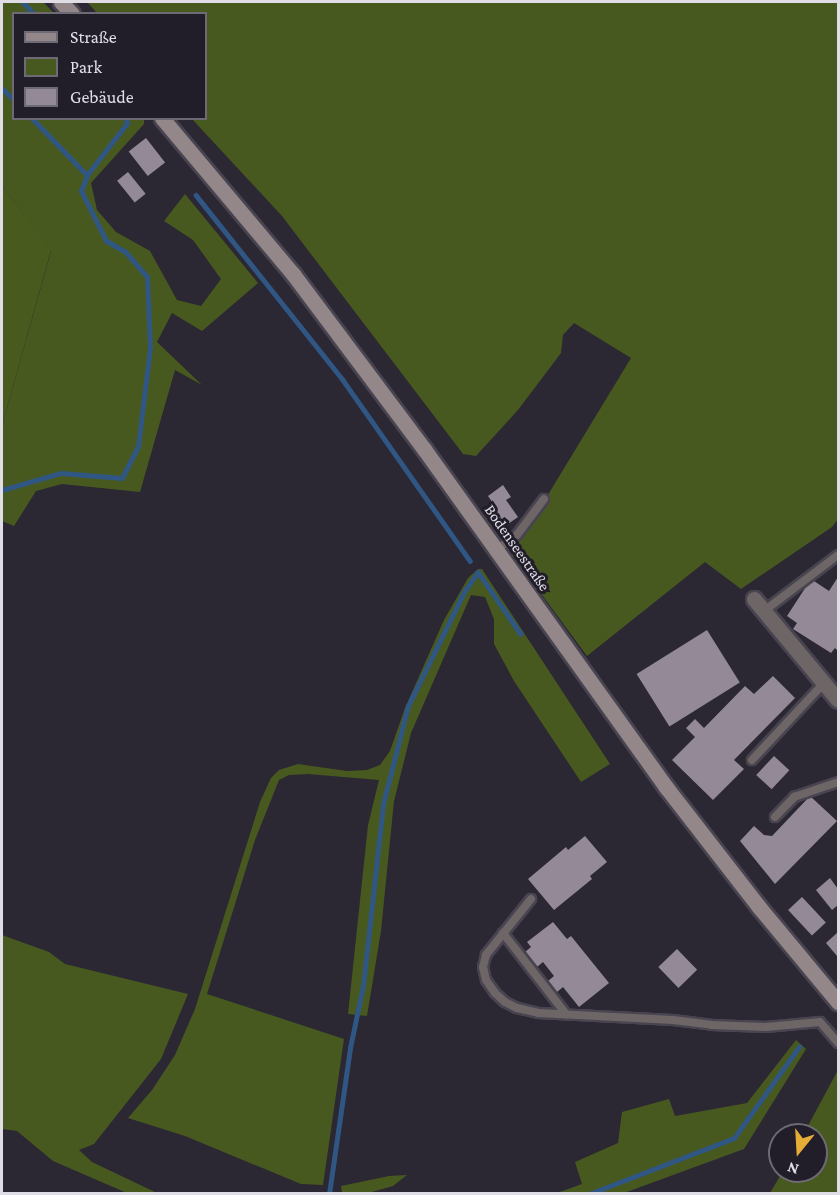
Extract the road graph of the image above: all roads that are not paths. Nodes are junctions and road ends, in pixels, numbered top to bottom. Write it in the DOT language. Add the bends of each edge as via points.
graph roads {
  1 [pos="164,120"];
  2 [pos="543,498"];
  3 [pos="496,550"];
  4 [pos="838,555"];
  5 [pos="754,599"];
  6 [pos="764,611"];
  7 [pos="824,683"];
  8 [pos="838,700"];
  9 [pos="752,760"];
  10 [pos="838,782"];
  11 [pos="775,817"];
  12 [pos="531,899"];
  13 [pos="503,933"];
  14 [pos="838,1002"];
  15 [pos="566,1014"];
  16 [pos="838,1043"];
  1 -- 3 [label="street, Bodenseestraße" via="293,274"];
  2 -- 3 [label="lane" via="517,535"];
  3 -- 14 [label="street, Bodenseestraße" via="666,787"];
  4 -- 6 [label="lane"];
  5 -- 6 [label="street"];
  6 -- 7 [label="street"];
  7 -- 8 [label="street"];
  7 -- 9 [label="lane"];
  10 -- 11 [label="lane" via="794,797"];
  12 -- 13 [label="lane"];
  13 -- 15 [label="lane"];
  13 -- 15 [label="lane" via="483,967 495,993 517,1008"];
  15 -- 16 [label="lane" via="766,1028 820,1022"];
}
